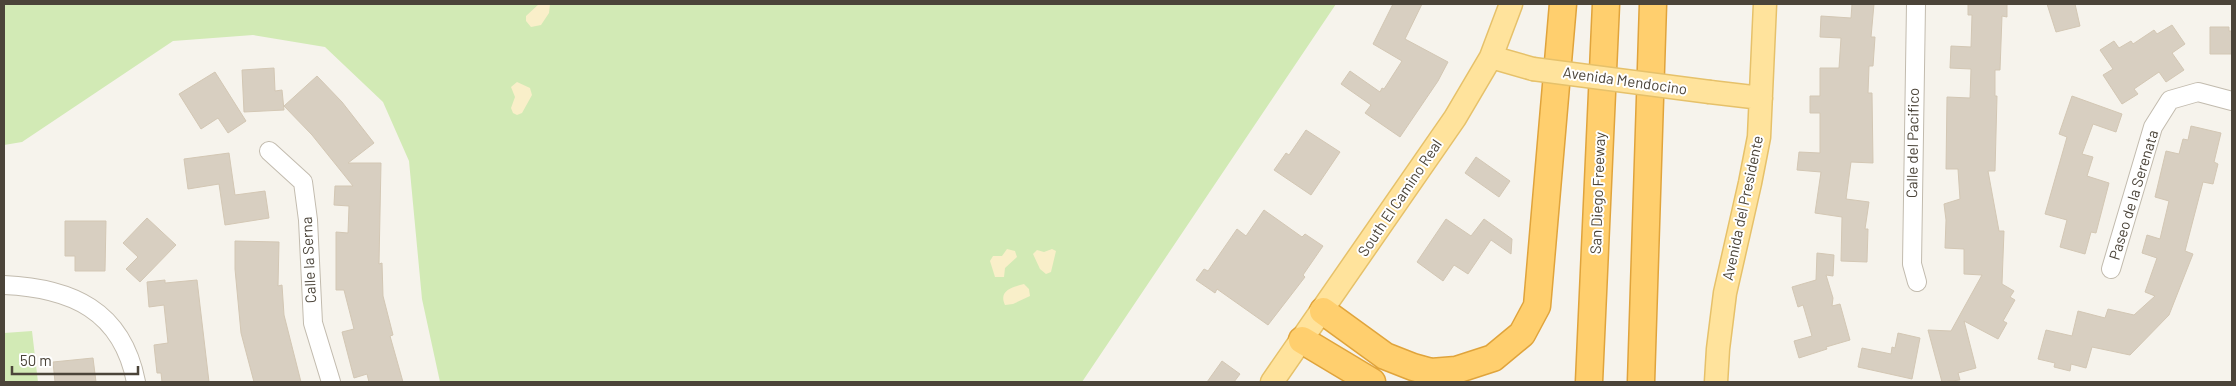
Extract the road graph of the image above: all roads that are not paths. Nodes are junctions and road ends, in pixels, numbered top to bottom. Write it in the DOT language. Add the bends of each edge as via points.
graph roads {
  1 [pos="1511,4"];
  2 [pos="1563,4"];
  3 [pos="1606,4"];
  4 [pos="1653,4"];
  5 [pos="1658,4"];
  6 [pos="1766,4"];
  7 [pos="1916,4"];
  8 [pos="1651,47"];
  9 [pos="1491,57"];
  10 [pos="1761,98"];
  11 [pos="2232,101"];
  12 [pos="269,151"];
  13 [pos="2111,269"];
  14 [pos="1917,282"];
  15 [pos="4,284"];
  16 [pos="1323,311"];
  17 [pos="1302,340"];
  18 [pos="136,382"];
  19 [pos="331,382"];
  20 [pos="1272,382"];
  21 [pos="1372,382"];
  22 [pos="1589,382"];
  23 [pos="1641,382"];
  24 [pos="1716,382"];
  1 -- 9 [label="main road, South El Camino Real"];
  2 -- 16 [label="highway" via="1537,306 1522,334 1493,358 1456,370 1431,372 1385,356"];
  3 -- 22 [label="highway, San Diego Freeway"];
  4 -- 8 [label="highway"];
  5 -- 8 [label="highway"];
  6 -- 10 [label="main road, Avenida del Presidente"];
  7 -- 14 [label="street, Calle del Pacifico" via="1912,264"];
  8 -- 23 [label="highway"];
  9 -- 10 [label="main road, Avenida Mendocino, bridge" via="1533,69"];
  9 -- 16 [label="main road, South El Camino Real" via="1455,118"];
  10 -- 24 [label="main road, Avenida del Presidente" via="1759,137 1725,293"];
  11 -- 13 [label="street, Paseo de la Serenata" via="2198,92 2170,100 2153,128"];
  12 -- 19 [label="street, Calle la Serna" via="303,182 313,323"];
  15 -- 18 [label="street" via="35,286 87,305 119,337 132,361"];
  16 -- 17 [label="main road, South El Camino Real"];
  17 -- 20 [label="main road, South El Camino Real"];
  17 -- 21 [label="highway"];
}
